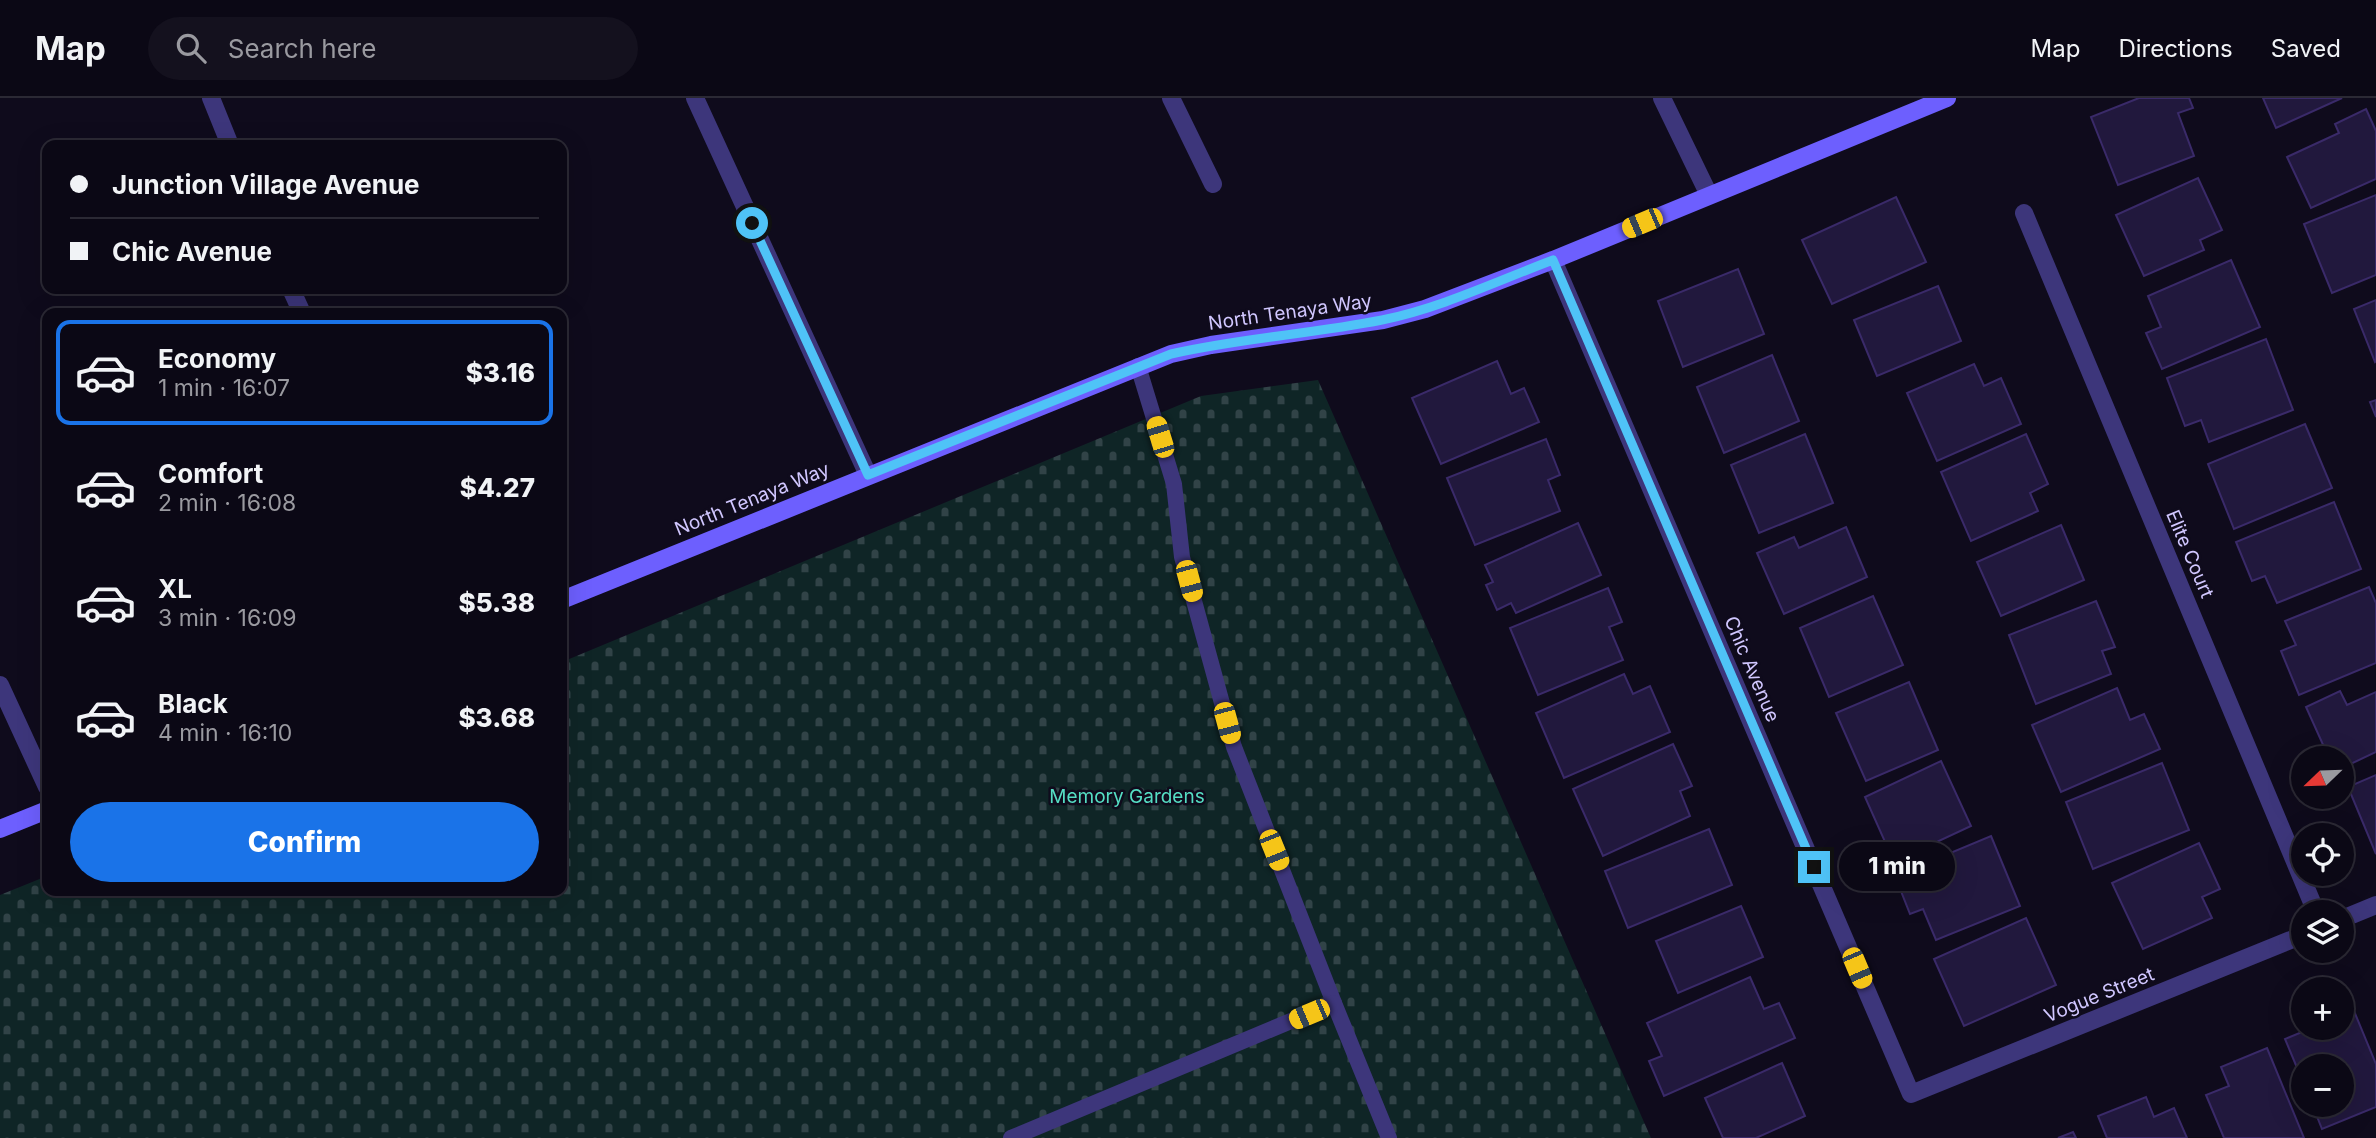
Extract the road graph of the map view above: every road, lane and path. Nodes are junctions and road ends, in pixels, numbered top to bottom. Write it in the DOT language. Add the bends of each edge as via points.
graph roads {
  1 [pos="211,98"];
  2 [pos="695,98"];
  3 [pos="1171,98"];
  4 [pos="1662,98"];
  5 [pos="1947,98"];
  6 [pos="1923,103"];
  7 [pos="228,140"];
  8 [pos="1213,184"];
  9 [pos="1709,195"];
  10 [pos="2024,213"];
  11 [pos="1553,260"];
  12 [pos="1138,366"];
  13 [pos="868,475"];
  14 [pos="567,598"];
  15 [pos="0,685"];
  16 [pos="42,776"];
  17 [pos="42,812"];
  18 [pos="0,829"];
  19 [pos="2311,900"];
  20 [pos="2376,905"];
  21 [pos="2354,914"];
  22 [pos="2291,939"];
  23 [pos="1334,1003"];
  24 [pos="1911,1094"];
  25 [pos="1011,1138"];
  26 [pos="1389,1138"];
  1 -- 7 [label="street"];
  2 -- 13 [label="street"];
  3 -- 8 [label="street"];
  4 -- 9 [label="street"];
  5 -- 6 [label="main road, North Tenaya Way"];
  6 -- 9 [label="main road, North Tenaya Way"];
  9 -- 11 [label="main road, North Tenaya Way"];
  10 -- 19 [label="street, Elite Court"];
  11 -- 12 [label="main road, North Tenaya Way" via="1426,309 1338,328 1211,345"];
  11 -- 24 [label="street, Chic Avenue"];
  12 -- 13 [label="main road, North Tenaya Way"];
  12 -- 23 [label="lane" via="1174,484 1182,557 1234,747"];
  13 -- 14 [label="main road, North Tenaya Way"];
  15 -- 16 [label="street"];
  17 -- 18 [label="main road"];
  20 -- 21 [label="street"];
  22 -- 24 [label="street, Vogue Street"];
  23 -- 25 [label="lane"];
  23 -- 26 [label="lane"];
}
